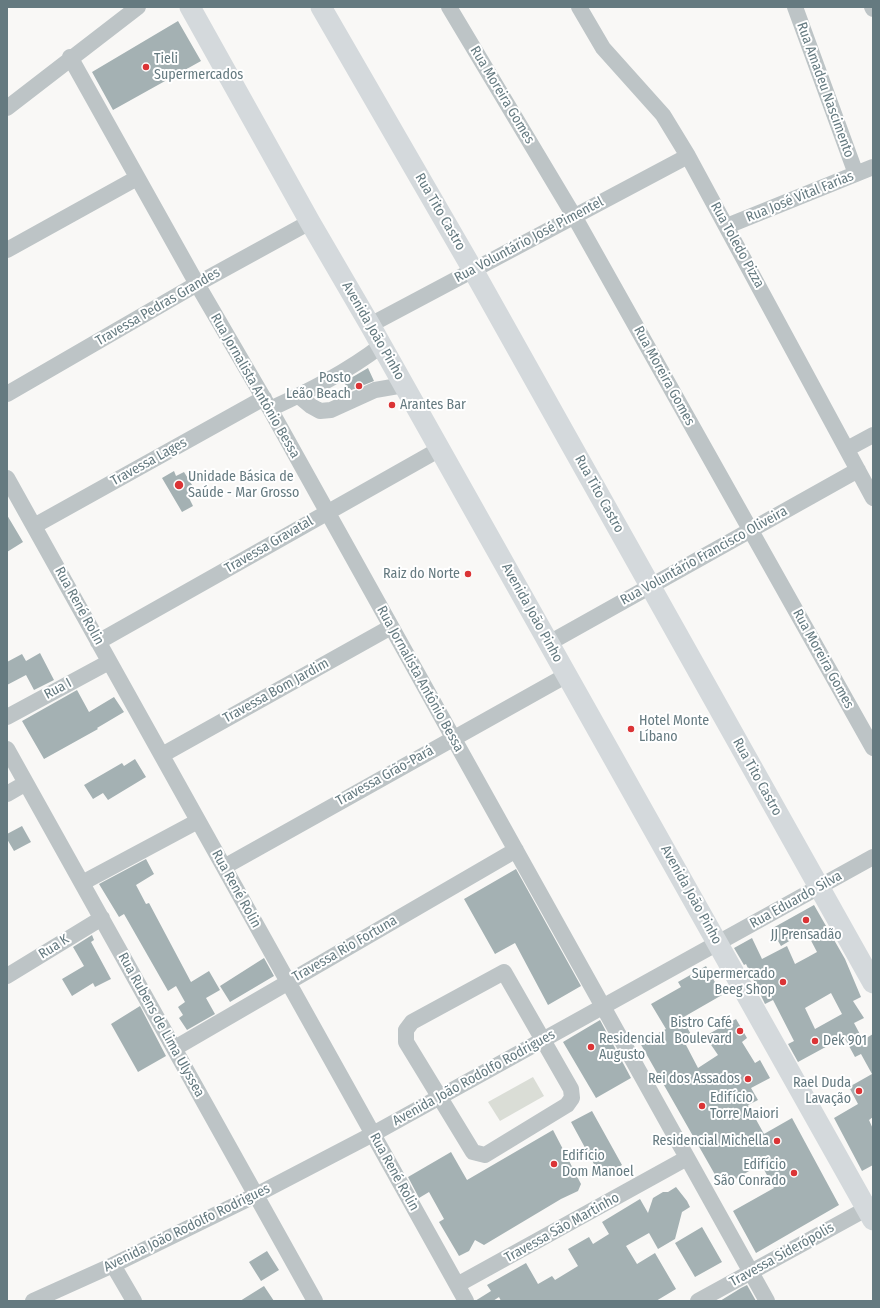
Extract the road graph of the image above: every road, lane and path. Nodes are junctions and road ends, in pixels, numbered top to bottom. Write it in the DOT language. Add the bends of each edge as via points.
graph roads {
  1 [pos="138,7"];
  2 [pos="190,7"];
  3 [pos="321,7"];
  4 [pos="450,7"];
  5 [pos="579,7"];
  6 [pos="795,7"];
  7 [pos="70,57"];
  8 [pos="7,108"];
  9 [pos="688,156"];
  10 [pos="873,167"];
  11 [pos="856,174"];
  12 [pos="137,178"];
  13 [pos="574,216"];
  14 [pos="310,222"];
  15 [pos="727,226"];
  16 [pos="7,250"];
  17 [pos="473,270"];
  18 [pos="196,284"];
  19 [pos="370,325"];
  20 [pos="382,345"];
  21 [pos="404,385"];
  22 [pos="7,394"];
  23 [pos="298,396"];
  24 [pos="266,404"];
  25 [pos="873,435"];
  26 [pos="440,449"];
  27 [pos="847,449"];
  28 [pos="858,470"];
  29 [pos="7,478"];
  30 [pos="873,498"];
  31 [pos="327,512"];
  32 [pos="34,526"];
  33 [pos="750,530"];
  34 [pos="650,586"];
  35 [pos="391,627"];
  36 [pos="98,642"];
  37 [pos="549,643"];
  38 [pos="110,662"];
  39 [pos="567,675"];
  40 [pos="7,717"];
  41 [pos="453,738"];
  42 [pos="7,748"];
  43 [pos="873,748"];
  44 [pos="162,755"];
  45 [pos="26,783"];
  46 [pos="7,794"];
  47 [pos="198,821"];
  48 [pos="516,850"];
  49 [pos="873,857"];
  50 [pos="224,867"];
  51 [pos="82,882"];
  52 [pos="818,888"];
  53 [pos="102,918"];
  54 [pos="718,943"];
  55 [pos="7,976"];
  56 [pos="287,982"];
  57 [pos="873,983"];
  58 [pos="603,1006"];
  59 [pos="543,1039"];
  60 [pos="175,1048"];
  61 [pos="440,1097"];
  62 [pos="373,1134"];
  63 [pos="688,1158"];
  64 [pos="256,1195"];
  65 [pos="870,1214"];
  66 [pos="113,1265"];
  67 [pos="751,1272"];
  68 [pos="457,1285"];
  69 [pos="33,1301"];
  70 [pos="134,1301"];
  71 [pos="315,1301"];
  72 [pos="466,1301"];
  73 [pos="698,1301"];
  74 [pos="767,1301"];
  1 -- 7 [label="street"];
  2 -- 14 [label="main road, Avenida João Pinho"];
  3 -- 17 [label="main road, Rua Tito Castro"];
  4 -- 13 [label="street, Rua Moreira Gomes"];
  5 -- 9 [label="street, Rua Toledo Pizza" via="603,48 663,115"];
  6 -- 11 [label="street, Rua Amadeu Nascimento"];
  7 -- 8 [label="street"];
  7 -- 12 [label="street, Rua Jornalista Antônio Bessa"];
  9 -- 13 [label="street, Rua Voluntário José Pimentel"];
  9 -- 15 [label="street, Rua Toledo Pizza"];
  10 -- 11 [label="street, Rua José Vital Farias"];
  11 -- 15 [label="street, Rua José Vital Farias"];
  12 -- 16 [label="street"];
  12 -- 18 [label="street, Rua Jornalista Antônio Bessa"];
  13 -- 17 [label="street, Rua Voluntário José Pimentel"];
  13 -- 33 [label="street, Rua Moreira Gomes"];
  14 -- 18 [label="street, Travessa Pedras Grandes"];
  14 -- 19 [label="main road, Avenida João Pinho"];
  15 -- 27 [label="street, Rua Toledo Pizza"];
  17 -- 19 [label="street, Rua Voluntário José Pimentel"];
  17 -- 34 [label="main road, Rua Tito Castro"];
  18 -- 22 [label="street, Travessa Pedras Grandes"];
  18 -- 24 [label="street, Rua Jornalista Antônio Bessa"];
  19 -- 20 [label="main road, Avenida João Pinho"];
  20 -- 21 [label="main road, Avenida João Pinho"];
  20 -- 23 [label="street, Travessa Lages" via="349,370"];
  21 -- 23 [label="street" via="375,390 332,410 320,410"];
  21 -- 26 [label="main road, Avenida João Pinho"];
  23 -- 24 [label="street, Travessa Lages"];
  24 -- 31 [label="street, Rua Jornalista Antônio Bessa"];
  24 -- 32 [label="street, Travessa Lages"];
  25 -- 27 [label="street"];
  26 -- 31 [label="street, Travessa Gravatal"];
  26 -- 37 [label="main road, Avenida João Pinho"];
  27 -- 28 [label="street, Rua Toledo Pizza"];
  28 -- 30 [label="street, Rua Toledo Pizza"];
  28 -- 33 [label="street, Rua Voluntário Francisco Oliveira"];
  29 -- 32 [label="street, Rua René Rolin"];
  31 -- 35 [label="street, Rua Jornalista Antônio Bessa"];
  31 -- 36 [label="street, Travessa Gravatal"];
  32 -- 36 [label="street, Rua René Rolin"];
  33 -- 34 [label="street, Rua Voluntário Francisco Oliveira"];
  33 -- 43 [label="street, Rua Moreira Gomes"];
  34 -- 37 [label="street, Rua Voluntário Francisco Oliveira"];
  34 -- 52 [label="main road, Rua Tito Castro"];
  35 -- 41 [label="street, Rua Jornalista Antônio Bessa"];
  35 -- 44 [label="street, Travessa Bom Jardim"];
  36 -- 38 [label="street, Rua René Rolin"];
  37 -- 39 [label="main road, Avenida João Pinho"];
  38 -- 40 [label="street, Rua I"];
  38 -- 44 [label="street, Rua René Rolin"];
  39 -- 41 [label="street, Travessa Grão-Pará"];
  39 -- 54 [label="main road, Avenida João Pinho"];
  41 -- 48 [label="street, Rua Jornalista Antônio Bessa"];
  41 -- 50 [label="street, Travessa Grão-Pará"];
  42 -- 45 [label="street, Rua Rubens de Lima Ulyssea"];
  44 -- 47 [label="street, Rua René Rolin"];
  45 -- 46 [label="street"];
  45 -- 51 [label="street, Rua Rubens de Lima Ulyssea"];
  47 -- 50 [label="street, Rua René Rolin"];
  47 -- 51 [label="street"];
  48 -- 56 [label="street, Travessa Rio Fortuna"];
  48 -- 58 [label="street, Rua Jornalista Antônio Bessa"];
  49 -- 52 [label="street, Rua Eduardo Silva"];
  50 -- 56 [label="street, Rua René Rolin"];
  51 -- 53 [label="street, Rua Rubens de Lima Ulyssea"];
  52 -- 54 [label="street, Rua Eduardo Silva"];
  52 -- 57 [label="main road, Rua Tito Castro"];
  53 -- 55 [label="street, Rua K"];
  53 -- 60 [label="street, Rua Rubens de Lima Ulyssea"];
  54 -- 58 [label="street, Avenida João Rodolfo Rodrigues"];
  54 -- 65 [label="main road, Avenida João Pinho"];
  56 -- 60 [label="street, Travessa Rio Fortuna"];
  56 -- 62 [label="street, Rua René Rolin"];
  58 -- 59 [label="street, Avenida João Rodolfo Rodrigues"];
  58 -- 63 [label="street, Rua Jornalista Antônio Bessa"];
  59 -- 61 [label="street, Avenida João Rodolfo Rodrigues"];
  59 -- 61 [label="street" via="571,1089 572,1098 567,1106 485,1155 473,1152"];
  59 -- 61 [label="street" via="504,972 412,1022 406,1030 406,1042"];
  60 -- 64 [label="street, Rua Rubens de Lima Ulyssea"];
  61 -- 62 [label="street, Avenida João Rodolfo Rodrigues"];
  62 -- 64 [label="street, Avenida João Rodolfo Rodrigues"];
  62 -- 68 [label="street, Rua René Rolin"];
  63 -- 67 [label="street, Rua Jornalista Antônio Bessa"];
  63 -- 68 [label="street, Travessa São Martinho"];
  64 -- 66 [label="street, Avenida João Rodolfo Rodrigues"];
  64 -- 71 [label="street, Rua Rubens de Lima Ulyssea"];
  65 -- 67 [label="street, Travessa Siderópolis"];
  66 -- 69 [label="street, Avenida João Rodolfo Rodrigues"];
  66 -- 70 [label="street"];
  67 -- 73 [label="street, Travessa Siderópolis"];
  67 -- 74 [label="street, Rua Jornalista Antônio Bessa"];
  68 -- 72 [label="street, Rua René Rolin"];
}
